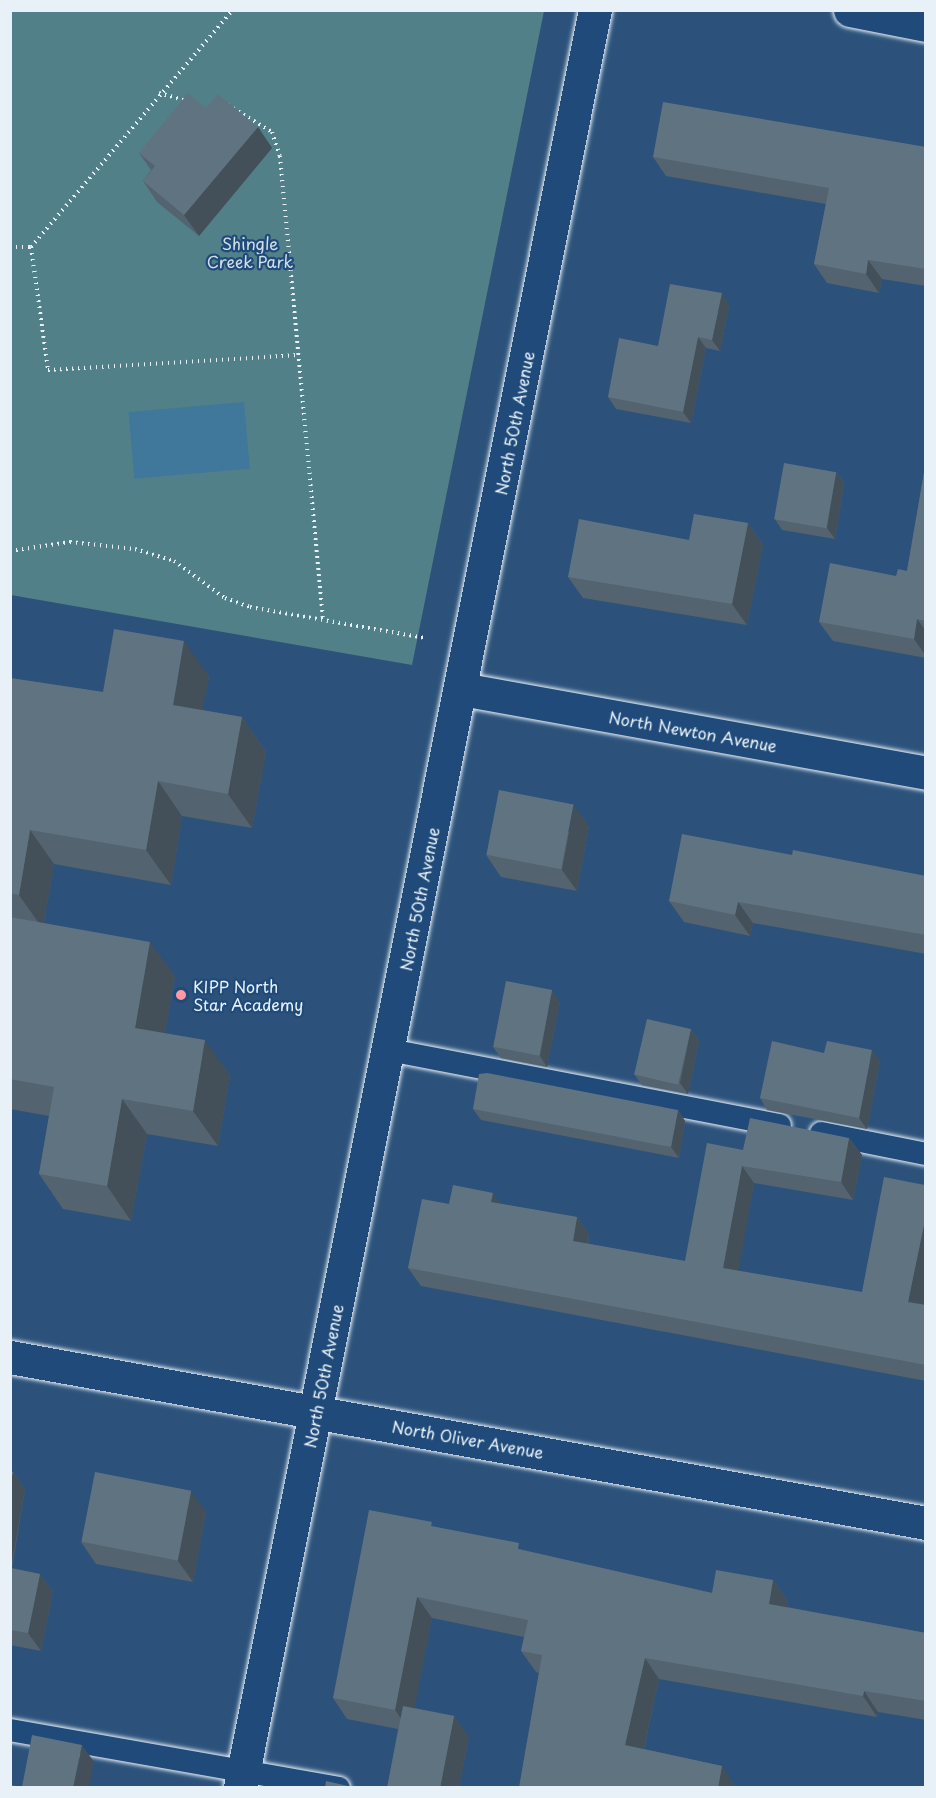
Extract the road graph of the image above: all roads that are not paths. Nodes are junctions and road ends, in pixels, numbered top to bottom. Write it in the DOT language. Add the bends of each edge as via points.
graph roads {
  1 [pos="595,10"];
  2 [pos="850,10"];
  3 [pos="926,25"];
  4 [pos="461,689"];
  5 [pos="926,773"];
  6 [pos="389,1050"];
  7 [pos="926,1154"];
  8 [pos="10,1357"];
  9 [pos="315,1411"];
  10 [pos="926,1523"];
  11 [pos="10,1730"];
  12 [pos="242,1779"];
  13 [pos="339,1788"];
  1 -- 4 [label="street, North 50th Avenue"];
  2 -- 3 [label="street"];
  4 -- 5 [label="street, North Newton Avenue"];
  4 -- 6 [label="street, North 50th Avenue"];
  6 -- 7 [label="lane"];
  6 -- 9 [label="street, North 50th Avenue"];
  8 -- 9 [label="street, North Oliver Avenue"];
  9 -- 10 [label="street, North Oliver Avenue"];
  9 -- 12 [label="street, North 50th Avenue"];
  11 -- 12 [label="lane"];
  12 -- 13 [label="lane"];
}
